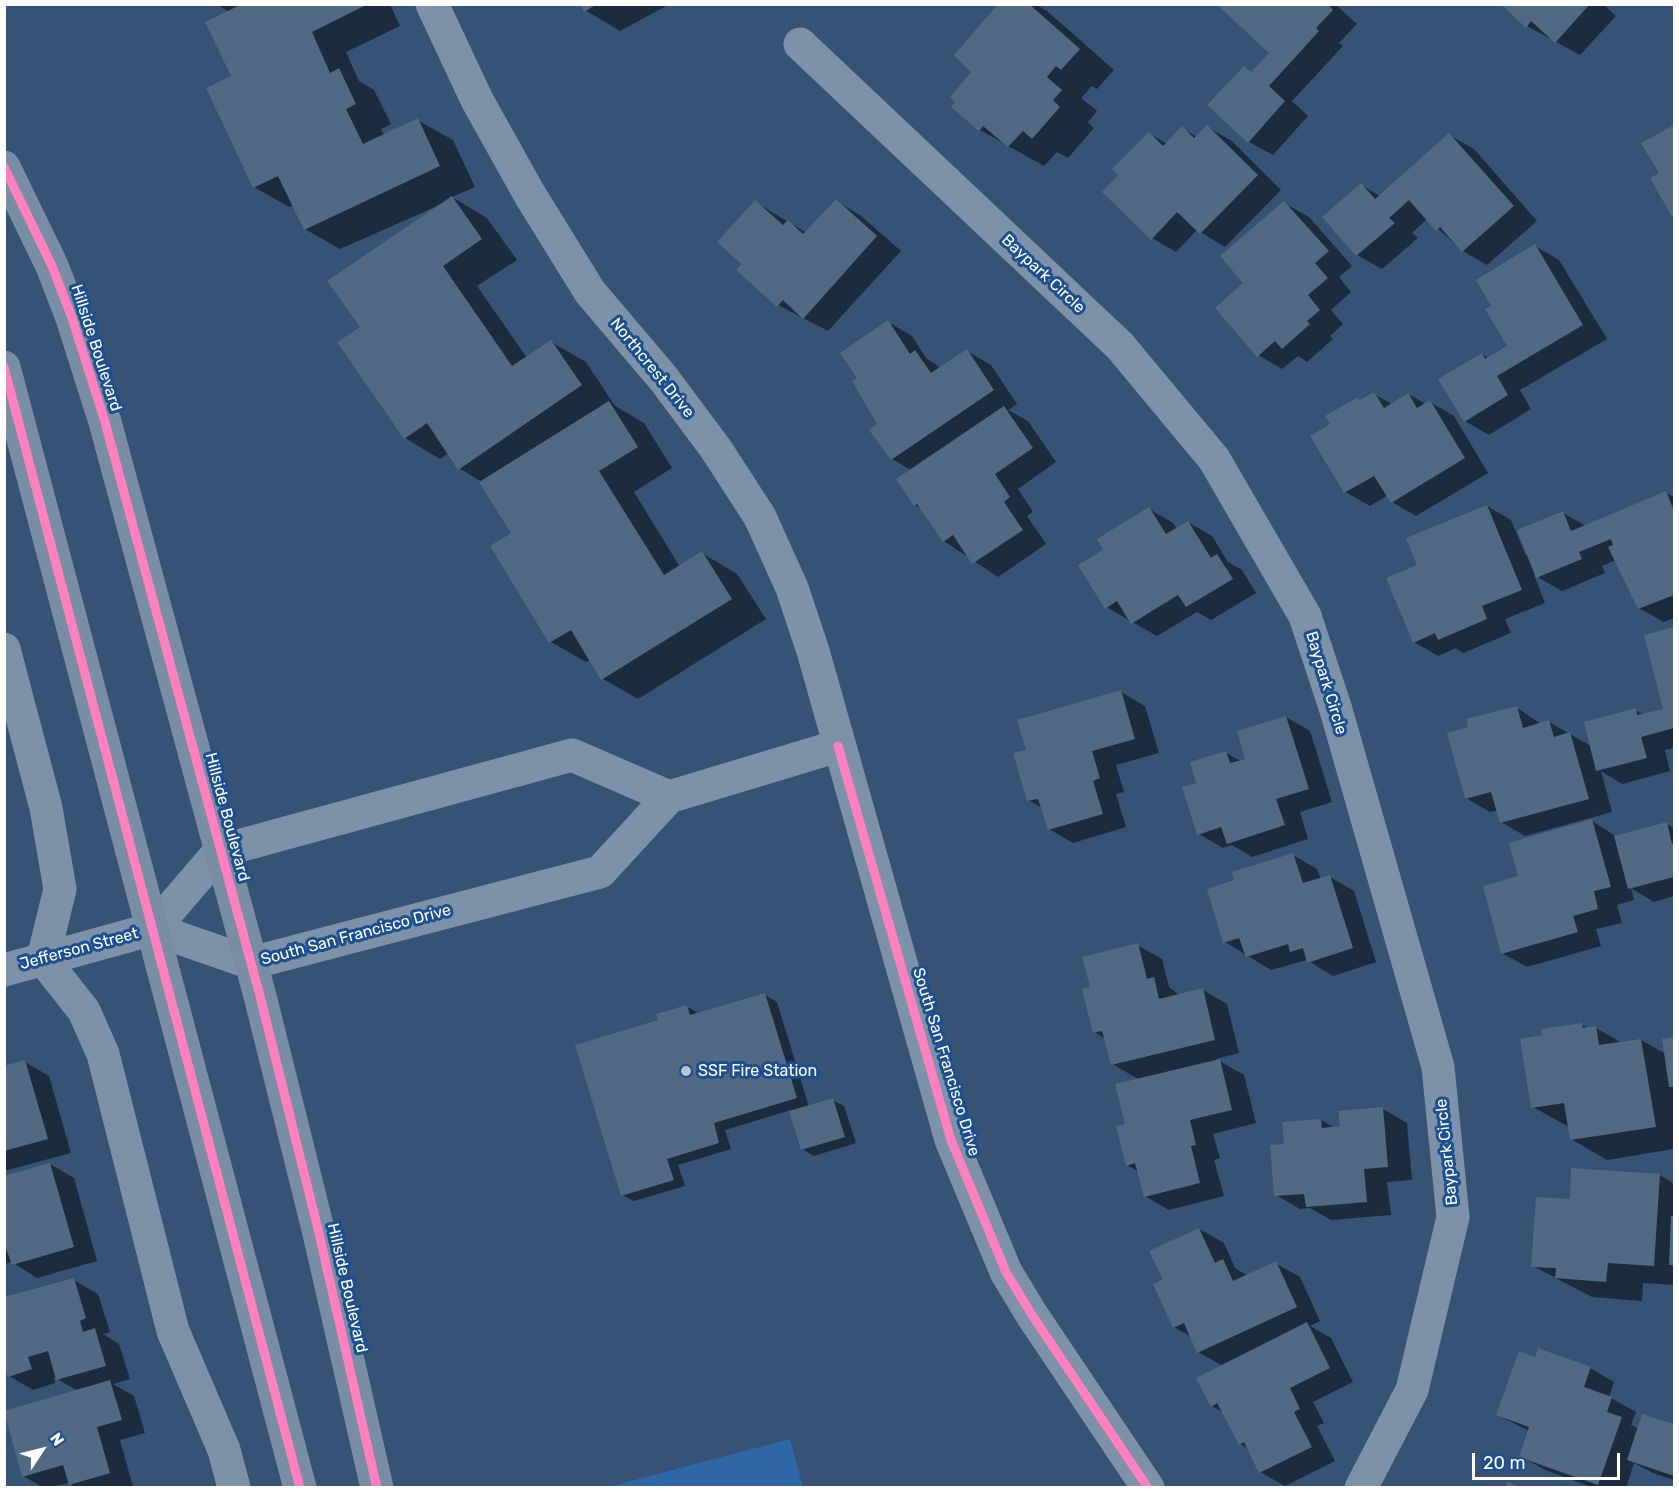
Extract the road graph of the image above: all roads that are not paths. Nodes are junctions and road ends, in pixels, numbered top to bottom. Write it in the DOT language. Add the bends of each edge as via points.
graph roads {
  1 [pos="432,4"];
  2 [pos="800,44"];
  3 [pos="4,167"];
  4 [pos="4,367"];
  5 [pos="4,649"];
  6 [pos="838,746"];
  7 [pos="669,797"];
  8 [pos="220,850"];
  9 [pos="153,928"];
  10 [pos="43,959"];
  11 [pos="251,963"];
  12 [pos="4,969"];
  13 [pos="234,1488"];
  14 [pos="300,1488"];
  15 [pos="377,1488"];
  16 [pos="1148,1488"];
  17 [pos="1361,1488"];
  1 -- 6 [label="street, Northcrest Drive" via="477,100 590,292 716,448 760,517 792,588"];
  2 -- 17 [label="street, Baypark Circle" via="1120,346 1214,459 1305,616 1336,710 1438,1067 1453,1217 1412,1390"];
  3 -- 8 [label="main road, Hillside Boulevard" via="52,266 90,371"];
  4 -- 9 [label="main road"];
  5 -- 10 [label="street" via="46,808 60,889"];
  6 -- 7 [label="street"];
  6 -- 16 [label="street, South San Francisco Drive" via="951,1140 978,1206 1006,1272 1032,1316"];
  7 -- 8 [label="street" via="572,755"];
  7 -- 11 [label="street, South San Francisco Drive" via="600,872"];
  8 -- 9 [label="street"];
  8 -- 11 [label="main road, Hillside Boulevard"];
  9 -- 10 [label="street, Jefferson Street"];
  9 -- 11 [label="street, South San Francisco Drive"];
  9 -- 14 [label="main road"];
  10 -- 12 [label="street, Jefferson Street"];
  10 -- 13 [label="street" via="84,1011 103,1054 173,1331 224,1450"];
  11 -- 15 [label="main road, Hillside Boulevard" via="318,1229"];
}
